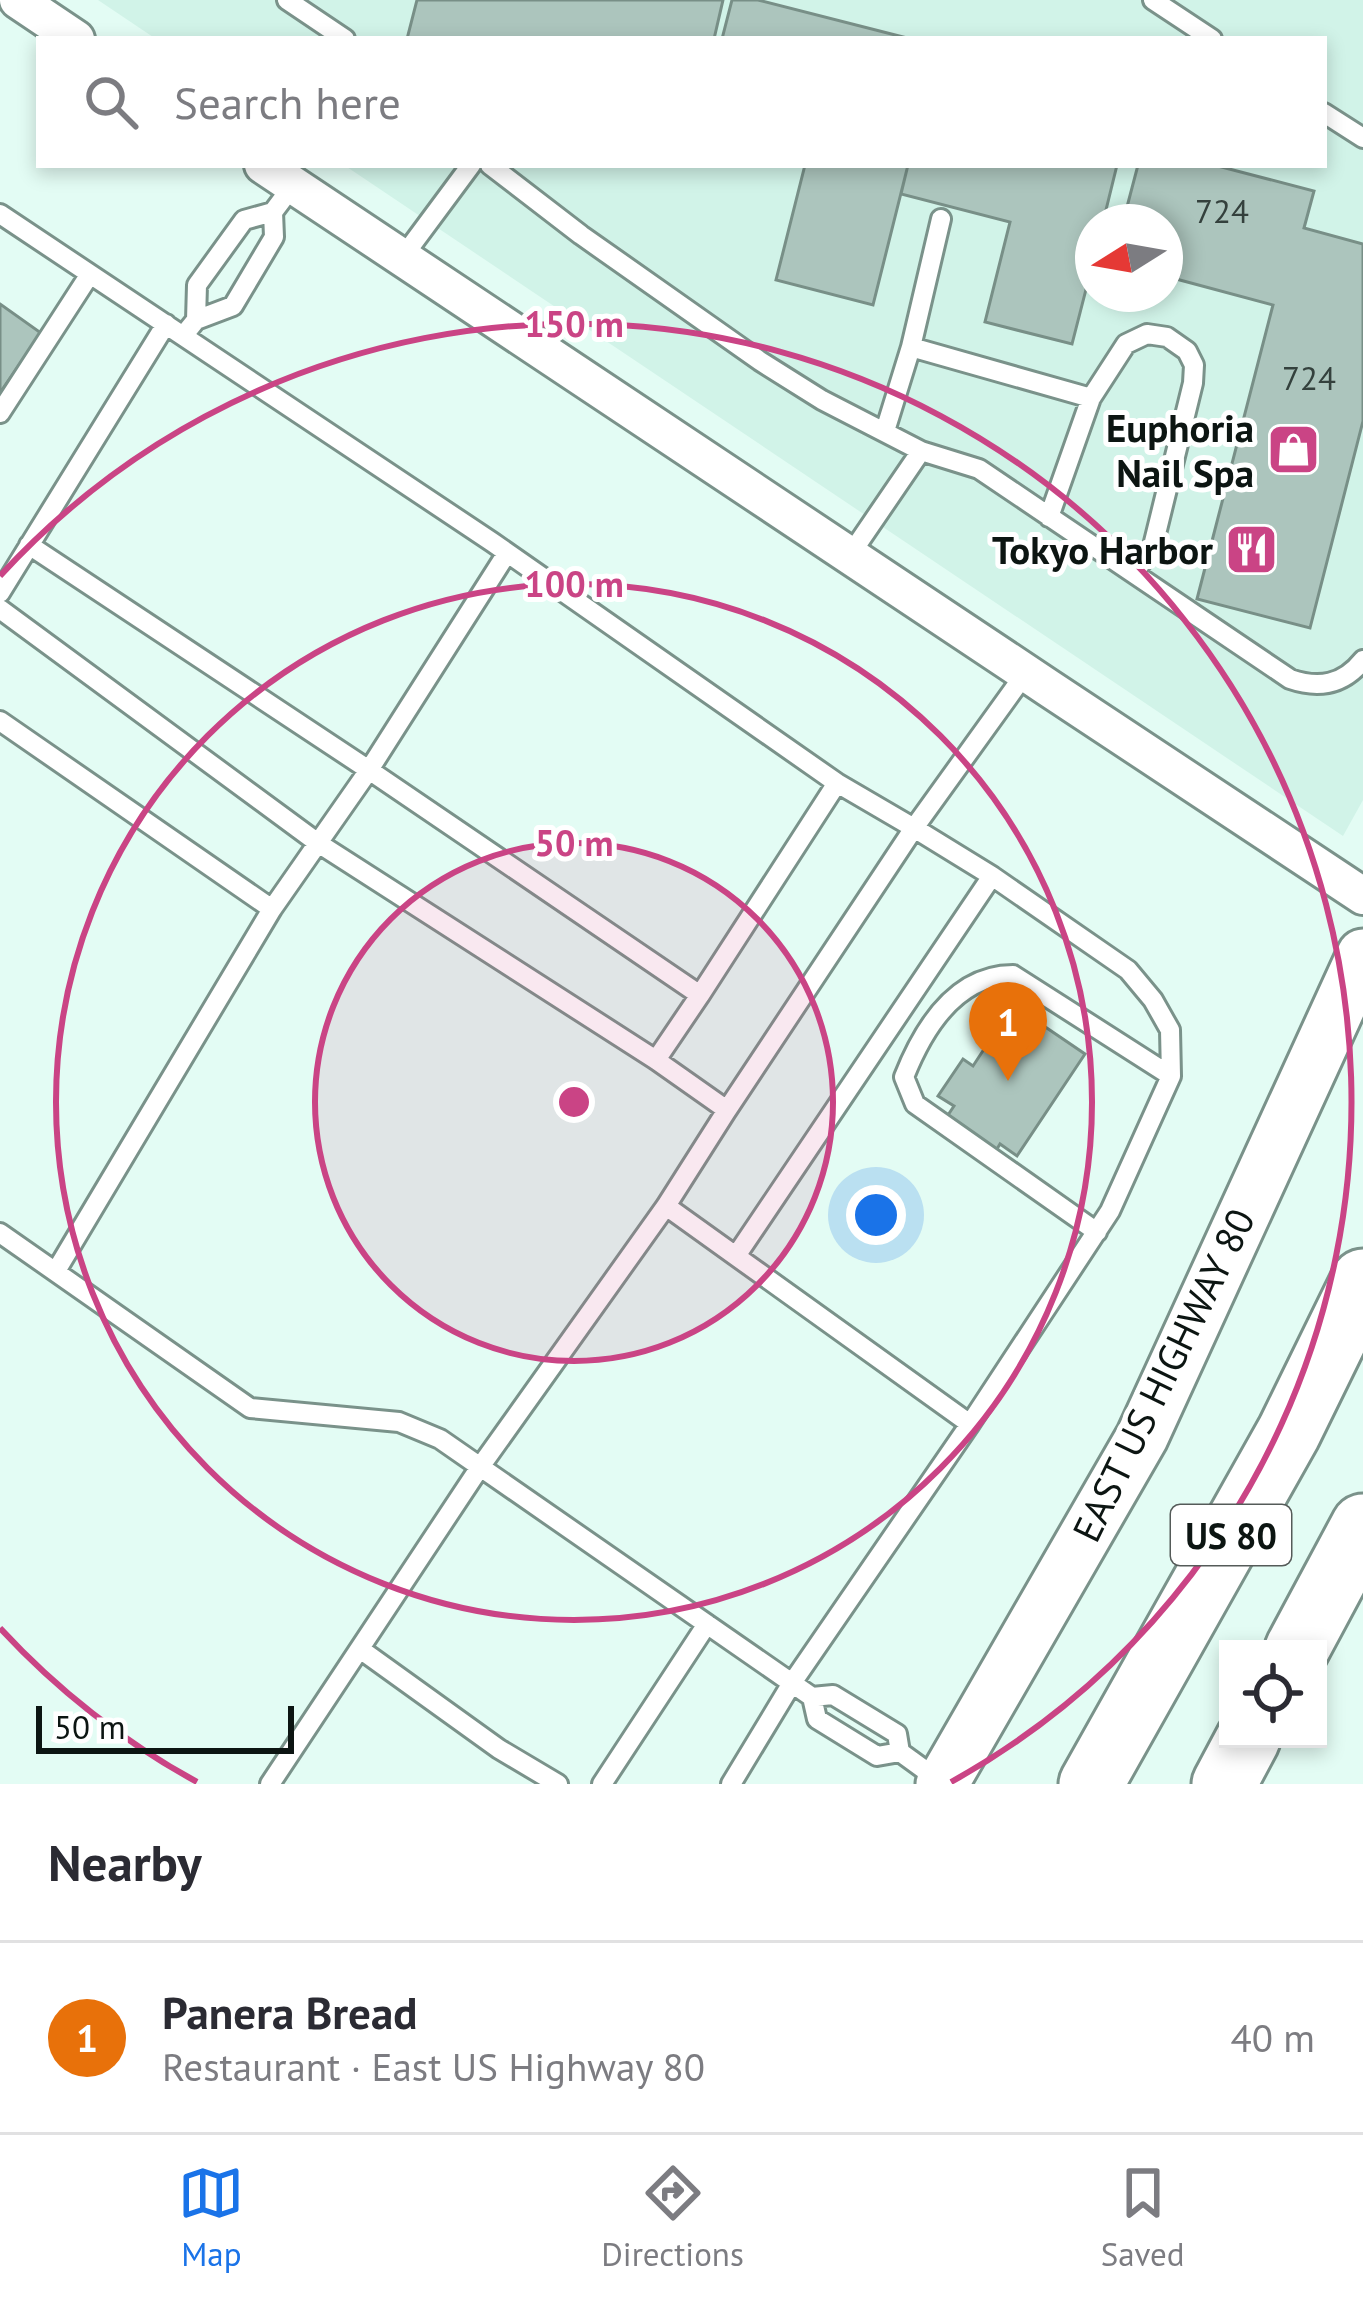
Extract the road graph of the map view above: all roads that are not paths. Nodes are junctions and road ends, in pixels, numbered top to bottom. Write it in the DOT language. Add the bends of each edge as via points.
graph roads {
  1 [pos="18,0"];
  2 [pos="287,0"];
  3 [pos="1153,0"];
  4 [pos="72,36"];
  5 [pos="341,36"];
  6 [pos="1207,36"];
  7 [pos="1327,114"];
  8 [pos="1363,138"];
  9 [pos="469,168"];
  10 [pos="494,168"];
  11 [pos="277,187"];
  12 [pos="0,214"];
  13 [pos="941,219"];
  14 [pos="402,258"];
  15 [pos="90,274"];
  16 [pos="182,326"];
  17 [pos="910,347"];
  18 [pos="1091,398"];
  19 [pos="0,413"];
  20 [pos="885,431"];
  21 [pos="921,451"];
  22 [pos="1049,517"];
  23 [pos="29,545"];
  24 [pos="507,553"];
  25 [pos="848,558"];
  26 [pos="1134,574"];
  27 [pos="0,593"];
  28 [pos="0,609"];
  29 [pos="1363,660"];
  30 [pos="1027,671"];
  31 [pos="0,721"];
  32 [pos="369,770"];
  33 [pos="837,783"];
  34 [pos="914,827"];
  35 [pos="317,843"];
  36 [pos="992,876"];
  37 [pos="1363,896"];
  38 [pos="272,909"];
  39 [pos="1363,955"];
  40 [pos="700,995"];
  41 [pos="656,1060"];
  42 [pos="1171,1076"];
  43 [pos="727,1111"];
  44 [pos="666,1207"];
  45 [pos="1097,1232"];
  46 [pos="0,1233"];
  47 [pos="736,1256"];
  48 [pos="56,1270"];
  49 [pos="1363,1281"];
  50 [pos="970,1424"];
  51 [pos="480,1467"];
  52 [pos="1363,1526"];
  53 [pos="706,1624"];
  54 [pos="1302,1640"];
  55 [pos="360,1649"];
  56 [pos="793,1683"];
  57 [pos="812,1697"];
  58 [pos="1243,1748"];
  59 [pos="900,1752"];
  60 [pos="943,1783"];
  61 [pos="270,1784"];
  62 [pos="558,1784"];
  63 [pos="602,1784"];
  64 [pos="731,1784"];
  65 [pos="1091,1784"];
  66 [pos="1224,1784"];
  1 -- 4 [label="street"];
  2 -- 5 [label="lane"];
  3 -- 6 [label="lane"];
  7 -- 8 [label="lane"];
  9 -- 14 [label="lane"];
  10 -- 20 [label="lane" via="760,361"];
  11 -- 14 [label="street"];
  11 -- 16 [label="lane" via="197,285"];
  11 -- 16 [label="lane" via="274,237 233,305"];
  12 -- 15 [label="lane"];
  13 -- 17 [label="lane"];
  14 -- 25 [label="street"];
  15 -- 16 [label="lane"];
  15 -- 19 [label="lane"];
  16 -- 23 [label="lane"];
  16 -- 24 [label="lane"];
  17 -- 18 [label="lane"];
  17 -- 20 [label="lane"];
  18 -- 22 [label="lane"];
  18 -- 26 [label="lane" via="1126,344 1148,334 1167,337 1194,365 1153,546"];
  20 -- 21 [label="lane"];
  21 -- 22 [label="lane" via="979,469"];
  21 -- 25 [label="lane"];
  22 -- 26 [label="lane"];
  23 -- 27 [label="lane"];
  23 -- 32 [label="lane"];
  24 -- 32 [label="lane"];
  24 -- 33 [label="lane"];
  25 -- 30 [label="street"];
  26 -- 29 [label="lane" via="1290,679 1337,682"];
  28 -- 35 [label="lane"];
  30 -- 34 [label="lane"];
  30 -- 37 [label="street"];
  31 -- 38 [label="lane"];
  32 -- 35 [label="lane"];
  32 -- 40 [label="lane"];
  33 -- 34 [label="lane"];
  33 -- 40 [label="lane"];
  34 -- 36 [label="lane"];
  34 -- 43 [label="lane"];
  35 -- 38 [label="lane"];
  35 -- 41 [label="lane"];
  36 -- 42 [label="lane" via="1128,970 1170,1030"];
  36 -- 47 [label="lane"];
  38 -- 48 [label="lane"];
  39 -- 60 [label="main road, EAST US HIGHWAY 80" via="1142,1437"];
  40 -- 41 [label="lane"];
  41 -- 43 [label="lane"];
  42 -- 45 [label="lane"];
  42 -- 45 [label="lane" via="1012,975 959,991 917,1045 904,1077 915,1104"];
  43 -- 44 [label="lane"];
  44 -- 47 [label="lane"];
  44 -- 51 [label="lane"];
  45 -- 50 [label="lane"];
  46 -- 48 [label="lane"];
  47 -- 50 [label="lane"];
  48 -- 51 [label="lane" via="250,1408 399,1422"];
  49 -- 65 [label="highway, US 80" via="1289,1432"];
  50 -- 56 [label="lane"];
  51 -- 53 [label="lane"];
  51 -- 55 [label="lane"];
  52 -- 54 [label="highway, US 80"];
  53 -- 56 [label="lane"];
  53 -- 63 [label="lane"];
  55 -- 61 [label="lane"];
  55 -- 62 [label="lane"];
  56 -- 57 [label="lane"];
  56 -- 64 [label="lane"];
  57 -- 59 [label="lane" via="833,1695 897,1734"];
  57 -- 59 [label="lane" via="818,1718 877,1756"];
  58 -- 66 [label="highway"];
  59 -- 60 [label="lane"];
}
